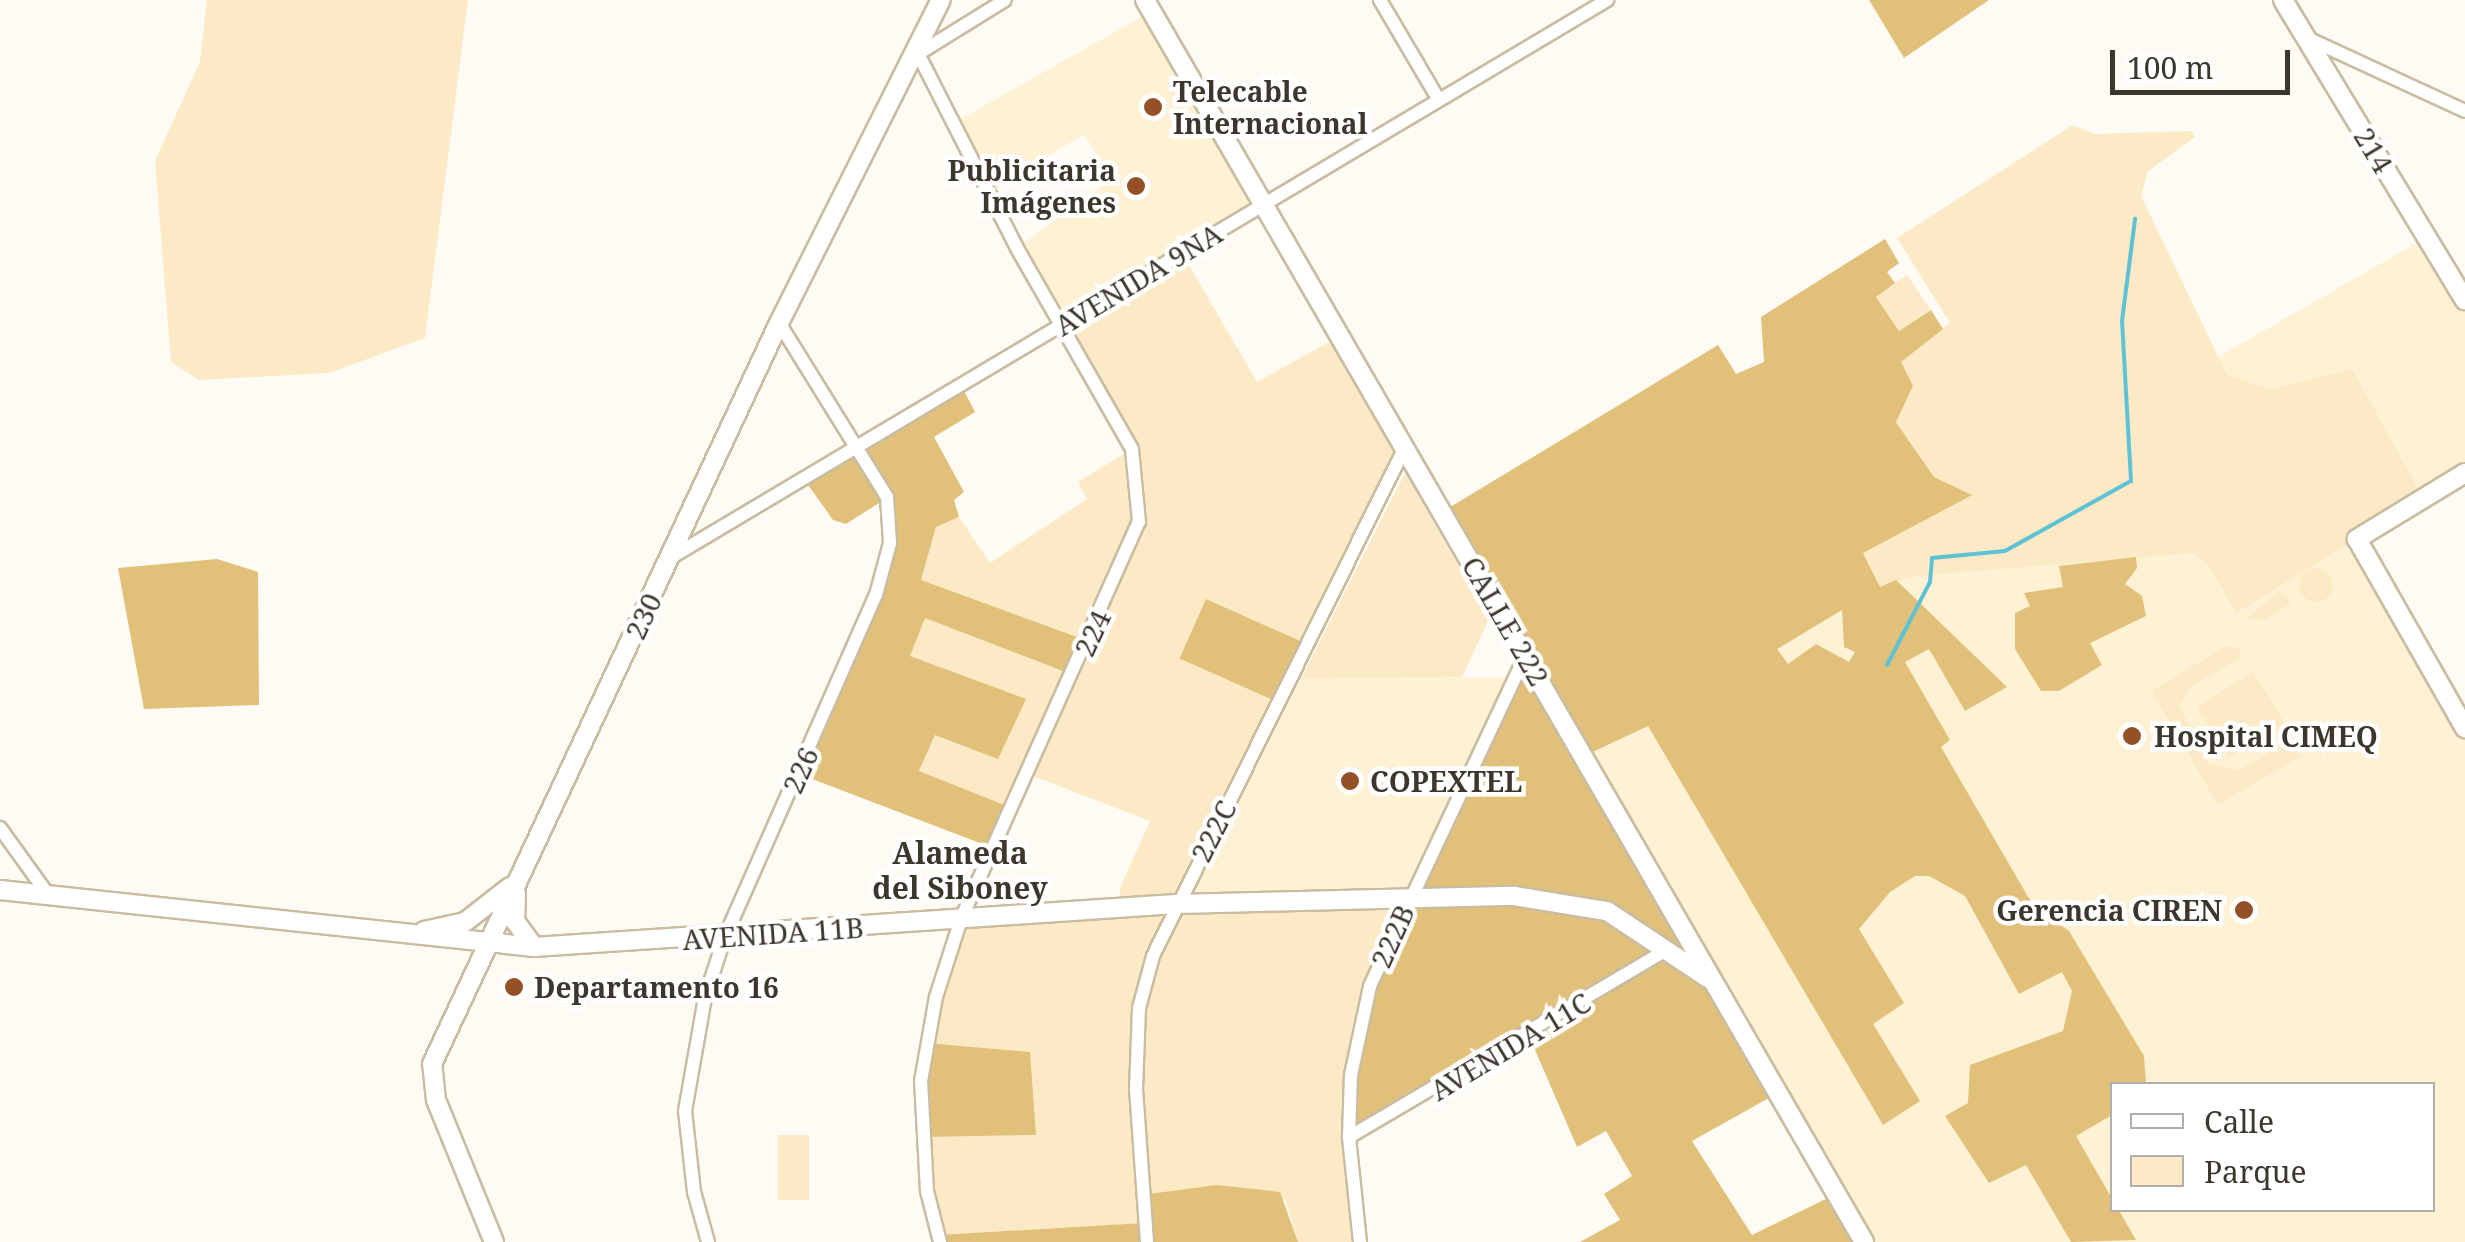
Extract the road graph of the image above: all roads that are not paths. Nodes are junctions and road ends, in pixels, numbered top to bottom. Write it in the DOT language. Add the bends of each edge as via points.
graph roads {
  1 [pos="941,0"];
  2 [pos="1005,0"];
  3 [pos="1146,0"];
  4 [pos="1380,0"];
  5 [pos="1607,0"];
  6 [pos="2283,0"];
  7 [pos="2305,36"];
  8 [pos="918,54"];
  9 [pos="1439,100"];
  10 [pos="2465,111"];
  11 [pos="1264,204"];
  12 [pos="2465,300"];
  13 [pos="779,323"];
  14 [pos="1061,325"];
  15 [pos="858,446"];
  16 [pos="1404,449"];
  17 [pos="2465,473"];
  18 [pos="670,558"];
  19 [pos="1526,654"];
  20 [pos="2465,728"];
  21 [pos="0,828"];
  22 [pos="532,854"];
  23 [pos="518,882"];
  24 [pos="0,890"];
  25 [pos="48,896"];
  26 [pos="1409,897"];
  27 [pos="1176,904"];
  28 [pos="961,918"];
  29 [pos="396,935"];
  30 [pos="724,939"];
  31 [pos="488,945"];
  32 [pos="534,947"];
  33 [pos="1668,949"];
  34 [pos="1708,978"];
  35 [pos="1349,1138"];
  36 [pos="494,1242"];
  37 [pos="708,1242"];
  38 [pos="940,1242"];
  39 [pos="1146,1242"];
  40 [pos="1360,1242"];
  41 [pos="1864,1242"];
  1 -- 8 [label="street, 230"];
  2 -- 8 [label="street"];
  3 -- 11 [label="street, CALLE 222"];
  4 -- 9 [label="street"];
  5 -- 9 [label="street, AVENIDA 9NA"];
  6 -- 7 [label="street, 214"];
  7 -- 10 [label="street"];
  7 -- 12 [label="street, 214"];
  8 -- 13 [label="street, 230"];
  8 -- 14 [label="street, 224"];
  9 -- 11 [label="street, AVENIDA 9NA"];
  11 -- 14 [label="street, AVENIDA 9NA"];
  11 -- 16 [label="street, CALLE 222"];
  13 -- 15 [label="street, 226"];
  13 -- 18 [label="street, 230"];
  14 -- 15 [label="street, AVENIDA 9NA"];
  14 -- 28 [label="street, 224" via="1132,449 1139,522"];
  15 -- 18 [label="street, AVENIDA 9NA"];
  15 -- 30 [label="street, 226" via="888,497 891,520 876,595"];
  16 -- 19 [label="street, CALLE 222"];
  16 -- 27 [label="street, 222C"];
  17 -- 20 [label="street" via="2358,539"];
  18 -- 22 [label="street, 230"];
  19 -- 26 [label="street, 222B"];
  19 -- 34 [label="street, CALLE 222"];
  21 -- 25 [label="street"];
  22 -- 23 [label="street, 230"];
  22 -- 29 [label="street" via="482,912 451,926"];
  23 -- 31 [label="street, 230"];
  23 -- 32 [label="street" via="515,922"];
  24 -- 25 [label="street, AVENIDA 11B"];
  25 -- 29 [label="street, AVENIDA 11B"];
  26 -- 27 [label="street, AVENIDA 11B"];
  26 -- 33 [label="street, AVENIDA 11B" via="1561,900 1607,912"];
  26 -- 35 [label="street, 222B" via="1360,1021"];
  27 -- 28 [label="street, AVENIDA 11B"];
  27 -- 39 [label="street, 222C" via="1139,1008 1137,1164"];
  28 -- 30 [label="street, AVENIDA 11B"];
  28 -- 38 [label="street, 224" via="921,1081 927,1191"];
  29 -- 31 [label="street, AVENIDA 11B"];
  30 -- 32 [label="street, AVENIDA 11B"];
  30 -- 37 [label="street, 226" via="704,998 685,1111 694,1192"];
  31 -- 32 [label="street, AVENIDA 11B"];
  31 -- 36 [label="street, 230" via="431,1076"];
  33 -- 34 [label="street, AVENIDA 11B"];
  33 -- 35 [label="street, AVENIDA 11C"];
  34 -- 41 [label="street, CALLE 222"];
  35 -- 40 [label="street, 222B"];
}
